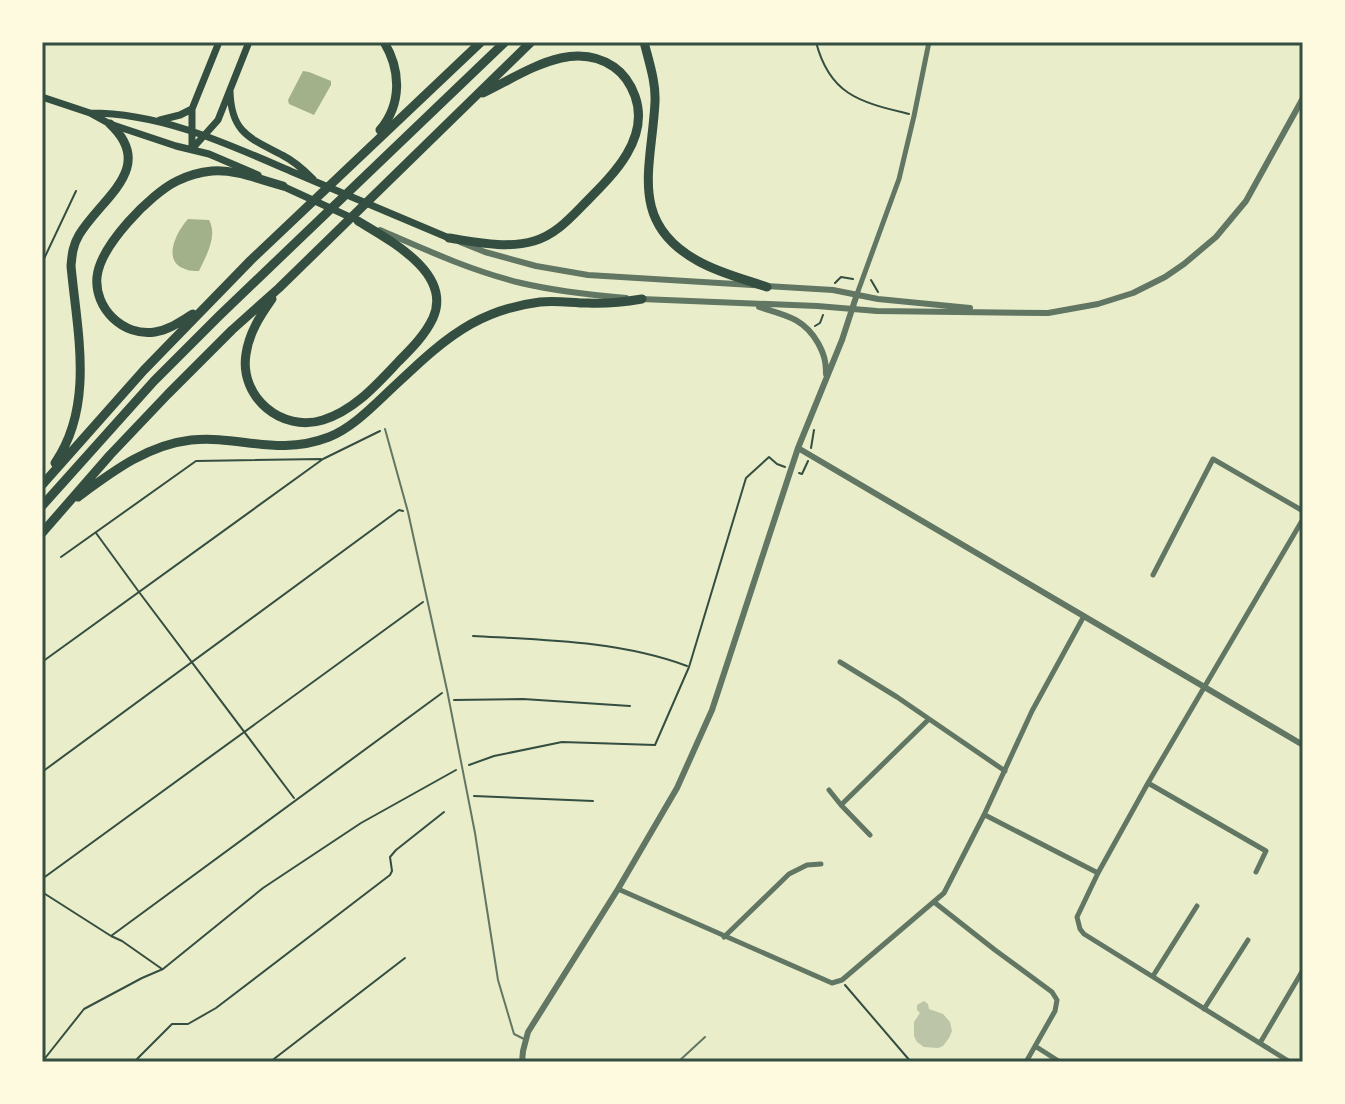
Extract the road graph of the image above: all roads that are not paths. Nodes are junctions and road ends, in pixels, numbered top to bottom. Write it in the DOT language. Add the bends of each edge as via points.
graph roads {
  1 [pos="219,42"];
  2 [pos="249,42"];
  3 [pos="384,42"];
  4 [pos="481,42"];
  5 [pos="505,42"];
  6 [pos="531,42"];
  7 [pos="644,42"];
  8 [pos="929,42"];
  9 [pos="230,91"];
  10 [pos="42,97"];
  11 [pos="473,98"];
  12 [pos="1303,98"];
  13 [pos="192,109"];
  14 [pos="90,113"];
  15 [pos="156,120"];
  16 [pos="110,124"];
  17 [pos="191,131"];
  18 [pos="204,136"];
  19 [pos="192,149"];
  20 [pos="355,160"];
  21 [pos="318,183"];
  22 [pos="283,186"];
  23 [pos="358,221"];
  24 [pos="449,238"];
  25 [pos="767,287"];
  26 [pos="279,288"];
  27 [pos="857,294"];
  28 [pos="642,299"];
  29 [pos="209,303"];
  30 [pos="750,305"];
  31 [pos="853,309"];
  32 [pos="990,312"];
  33 [pos="826,377"];
  34 [pos="385,429"];
  35 [pos="798,448"];
  36 [pos="42,483"];
  37 [pos="42,506"];
  38 [pos="63,508"];
  39 [pos="1303,511"];
  40 [pos="1303,519"];
  41 [pos="42,533"];
  42 [pos="1153,575"];
  43 [pos="1084,616"];
  44 [pos="840,662"];
  45 [pos="1204,686"];
  46 [pos="928,720"];
  47 [pos="1303,745"];
  48 [pos="1005,771"];
  49 [pos="1148,783"];
  50 [pos="829,790"];
  51 [pos="841,805"];
  52 [pos="984,815"];
  53 [pos="870,835"];
  54 [pos="821,864"];
  55 [pos="1256,872"];
  56 [pos="1098,873"];
  57 [pos="618,889"];
  58 [pos="934,902"];
  59 [pos="1197,906"];
  60 [pos="724,937"];
  61 [pos="1248,940"];
  62 [pos="1303,970"];
  63 [pos="1152,977"];
  64 [pos="1204,1009"];
  65 [pos="705,1037"];
  66 [pos="526,1040"];
  67 [pos="1260,1043"];
  68 [pos="1035,1046"];
  69 [pos="522,1062"];
  70 [pos="678,1062"];
  71 [pos="1026,1062"];
  72 [pos="1060,1062"];
  73 [pos="1290,1062"];
  1 -- 13 [label="main road"];
  2 -- 9 [label="main road"];
  3 -- 20 [label="highway" via="397,75 394,104 385,124"];
  4 -- 20 [label="highway"];
  5 -- 37 [label="highway" via="154,381"];
  6 -- 11 [label="highway"];
  7 -- 25 [label="highway" via="655,103 648,193 658,223 696,261"];
  8 -- 27 [label="street" via="899,179"];
  9 -- 18 [label="main road" via="218,120"];
  9 -- 21 [label="main road" via="230,105 244,134 286,157"];
  10 -- 14 [label="main road"];
  11 -- 24 [label="highway" via="560,58 588,57 611,65 627,81 637,102 638,129 626,157 608,179 547,236 520,244"];
  11 -- 26 [label="highway"];
  12 -- 32 [label="street" via="1246,201 1184,264 1133,293 1098,304 1048,313"];
  13 -- 15 [label="main road"];
  13 -- 17 [label="main road"];
  14 -- 15 [label="main road"];
  14 -- 16 [label="main road"];
  15 -- 17 [label="main road"];
  16 -- 19 [label="main road"];
  16 -- 36 [label="highway" via="126,143 128,165 74,246 79,401 67,443"];
  17 -- 18 [label="main road"];
  17 -- 19 [label="main road"];
  18 -- 19 [label="main road"];
  18 -- 21 [label="main road"];
  19 -- 22 [label="main road"];
  20 -- 29 [label="highway"];
  21 -- 24 [label="main road"];
  22 -- 23 [label="main road"];
  22 -- 29 [label="highway" via="223,171 184,178 140,211 102,258 97,282 101,301 115,320 134,331 163,330"];
  23 -- 26 [label="highway" via="420,265 431,280 436,307 414,345 357,402 332,417 298,422 278,416 258,400 247,379 251,335"];
  23 -- 28 [label="street" via="521,283"];
  24 -- 25 [label="street" via="536,266 588,275"];
  25 -- 27 [label="street"];
  26 -- 38 [label="highway" via="168,394"];
  27 -- 31 [label="street"];
  27 -- 32 [label="street"];
  28 -- 30 [label="street"];
  28 -- 38 [label="highway" via="538,302 503,310 451,336 357,420 330,436 280,447 207,440 165,445 119,467"];
  29 -- 36 [label="highway"];
  30 -- 31 [label="street"];
  30 -- 33 [label="street" via="791,317 810,329 826,358"];
  31 -- 32 [label="street"];
  31 -- 33 [label="street"];
  33 -- 35 [label="street"];
  34 -- 66 [label="lane" via="463,766 498,980 514,1034"];
  35 -- 43 [label="street"];
  35 -- 57 [label="street" via="712,710 677,788"];
  38 -- 41 [label="highway"];
  39 -- 42 [label="street" via="1213,459"];
  40 -- 45 [label="street"];
  43 -- 45 [label="street"];
  43 -- 48 [label="street"];
  44 -- 46 [label="street"];
  45 -- 47 [label="street"];
  45 -- 49 [label="street"];
  46 -- 48 [label="street"];
  46 -- 51 [label="street"];
  48 -- 52 [label="street"];
  49 -- 55 [label="street" via="1266,851"];
  49 -- 56 [label="street"];
  50 -- 51 [label="street"];
  51 -- 53 [label="street"];
  52 -- 56 [label="street"];
  52 -- 58 [label="street" via="944,893"];
  54 -- 60 [label="street" via="789,874"];
  56 -- 63 [label="street" via="1077,917 1080,929"];
  57 -- 60 [label="street"];
  57 -- 66 [label="street"];
  58 -- 60 [label="street" via="832,983"];
  58 -- 68 [label="street" via="1052,992 1055,1011"];
  59 -- 63 [label="street"];
  61 -- 64 [label="street"];
  62 -- 67 [label="street"];
  63 -- 64 [label="street"];
  64 -- 67 [label="street"];
  65 -- 70 [label="lane"];
  66 -- 69 [label="street"];
  67 -- 73 [label="street"];
  68 -- 71 [label="street"];
  68 -- 72 [label="street"];
}
